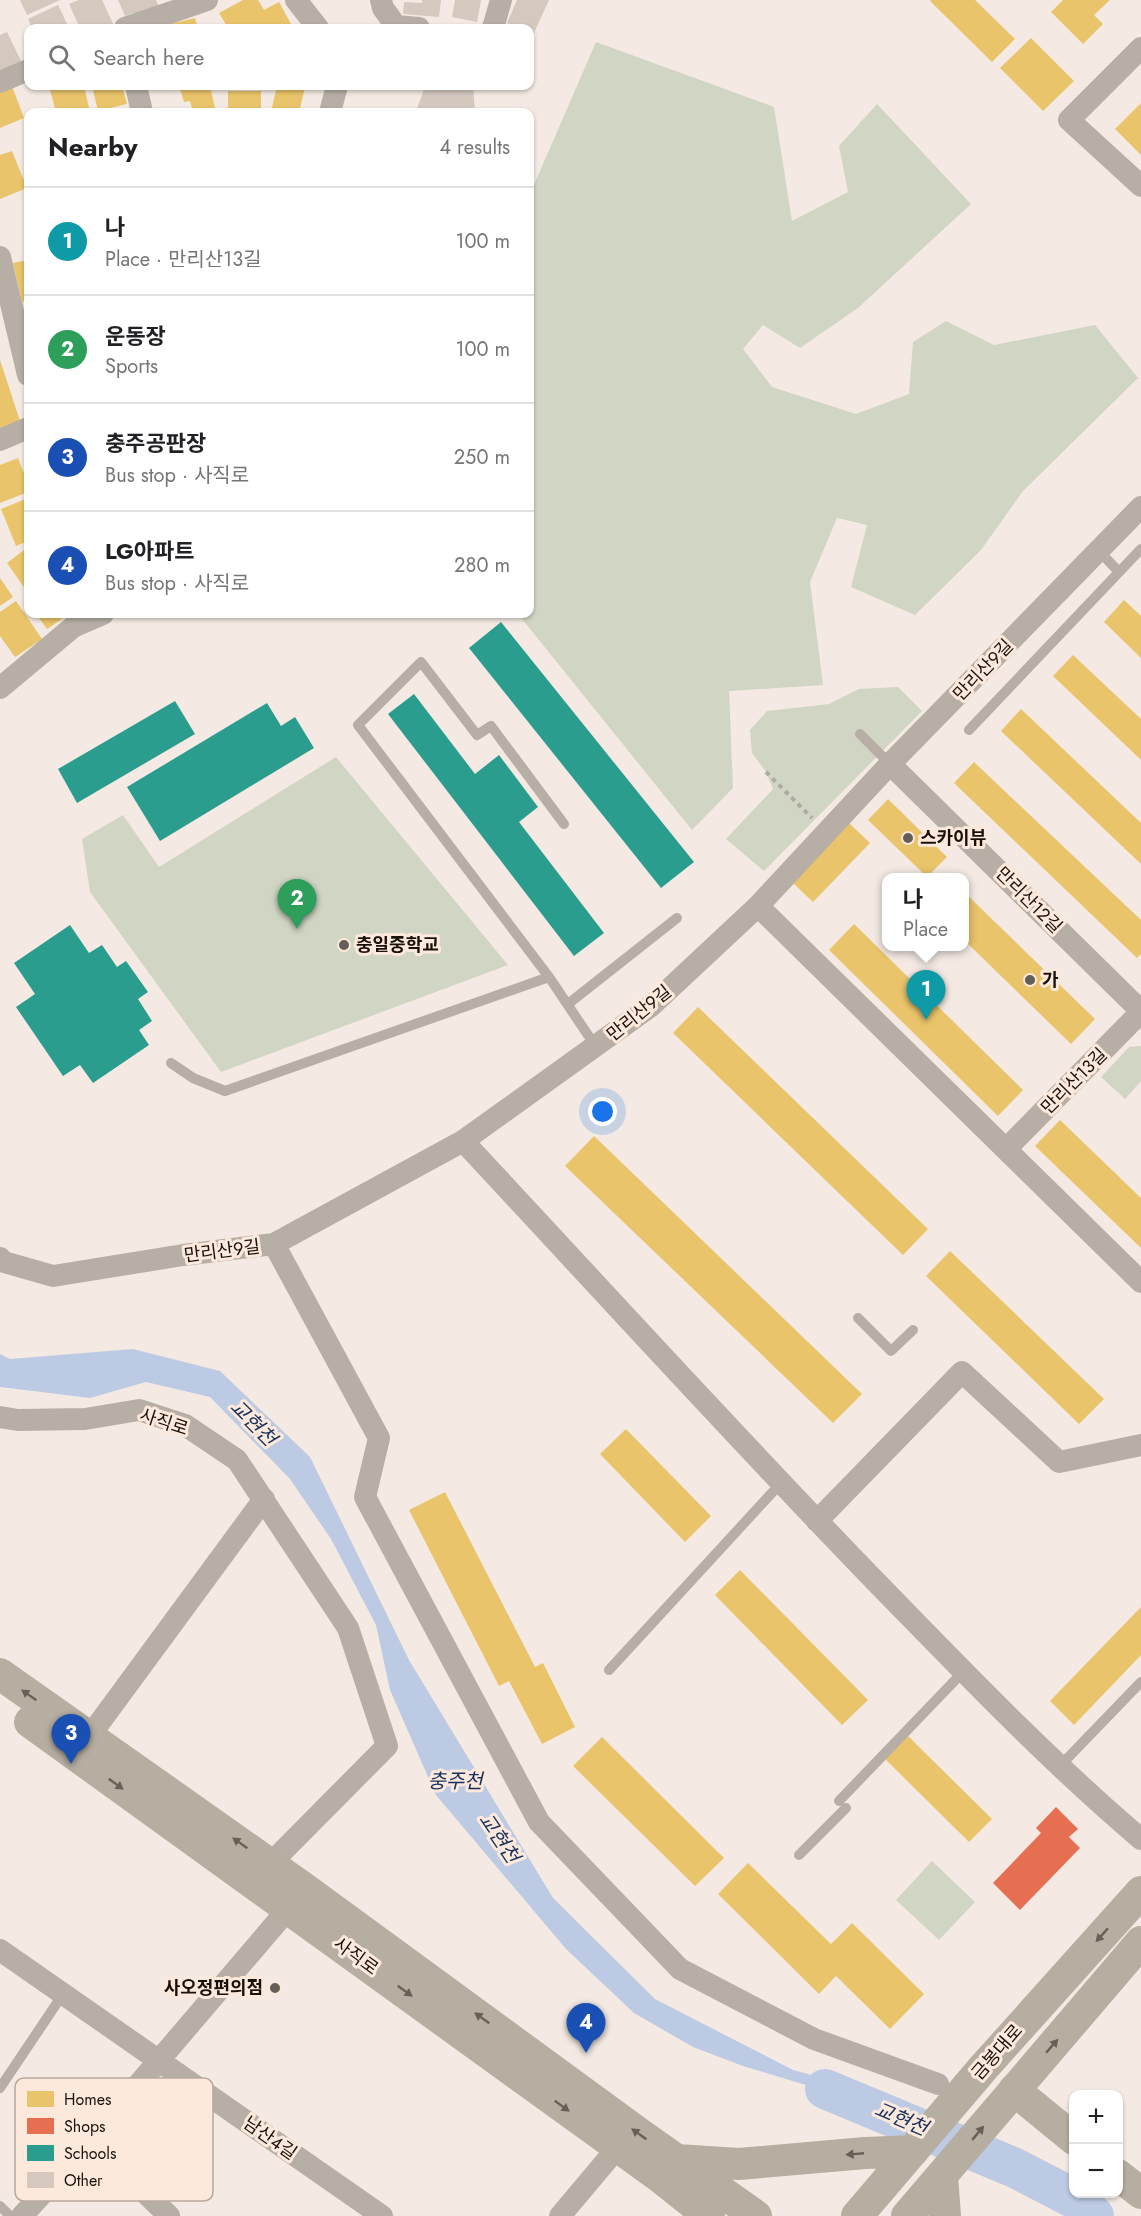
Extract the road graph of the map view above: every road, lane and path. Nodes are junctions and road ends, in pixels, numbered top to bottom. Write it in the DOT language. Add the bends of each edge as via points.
graph roads {
  1 [pos="207,0"];
  2 [pos="296,0"];
  3 [pos="381,0"];
  4 [pos="501,0"];
  5 [pos="137,24"];
  6 [pos="315,24"];
  7 [pos="395,24"];
  8 [pos="494,24"];
  9 [pos="1141,48"];
  10 [pos="24,72"];
  11 [pos="0,82"];
  12 [pos="137,90"];
  13 [pos="336,90"];
  14 [pos="141,108"];
  15 [pos="331,108"];
  16 [pos="1141,186"];
  17 [pos="1,272"];
  18 [pos="24,360"];
  19 [pos="24,430"];
  20 [pos="0,440"];
  21 [pos="1141,507"];
  22 [pos="1141,549"];
  23 [pos="1099,550"];
  24 [pos="1119,572"];
  25 [pos="72,620"];
  26 [pos="0,688"];
  27 [pos="969,730"];
  28 [pos="860,734"];
  29 [pos="890,764"];
  30 [pos="766,772"];
  31 [pos="814,820"];
  32 [pos="564,824"];
  33 [pos="758,906"];
  34 [pos="677,918"];
  35 [pos="549,977"];
  36 [pos="568,1004"];
  37 [pos="1141,1011"];
  38 [pos="596,1047"];
  39 [pos="171,1064"];
  40 [pos="463,1141"];
  41 [pos="1006,1149"];
  42 [pos="274,1244"];
  43 [pos="1,1263"];
  44 [pos="1141,1282"];
  45 [pos="858,1318"];
  46 [pos="913,1330"];
  47 [pos="0,1417"];
  48 [pos="1141,1445"];
  49 [pos="781,1483"];
  50 [pos="264,1499"];
  51 [pos="817,1521"];
  52 [pos="609,1670"];
  53 [pos="963,1672"];
  54 [pos="0,1674"];
  55 [pos="1141,1682"];
  56 [pos="0,1701"];
  57 [pos="89,1737"];
  58 [pos="1059,1768"];
  59 [pos="1141,1839"];
  60 [pos="799,1856"];
  61 [pos="270,1864"];
  62 [pos="1141,1892"];
  63 [pos="297,1898"];
  64 [pos="1141,1942"];
  65 [pos="0,1950"];
  66 [pos="63,1994"];
  67 [pos="159,2061"];
  68 [pos="144,2078"];
  69 [pos="183,2078"];
  70 [pos="938,2084"];
  71 [pos="0,2088"];
  72 [pos="1014,2090"];
  73 [pos="213,2099"];
  74 [pos="1069,2135"];
  75 [pos="618,2147"];
  76 [pos="913,2151"];
  77 [pos="668,2169"];
  78 [pos="942,2176"];
  79 [pos="1123,2178"];
  80 [pos="1141,2193"];
  81 [pos="36,2201"];
  82 [pos="154,2201"];
  83 [pos="0,2206"];
  84 [pos="10,2216"];
  85 [pos="22,2216"];
  86 [pos="169,2216"];
  87 [pos="382,2216"];
  88 [pos="560,2216"];
  89 [pos="675,2216"];
  90 [pos="709,2216"];
  91 [pos="756,2216"];
  92 [pos="857,2216"];
  93 [pos="907,2216"];
  94 [pos="945,2216"];
  1 -- 5 [label="street"];
  2 -- 6 [label="street"];
  3 -- 7 [label="street"];
  4 -- 8 [label="street"];
  9 -- 16 [label="street" via="1069,120"];
  10 -- 11 [label="street"];
  12 -- 14 [label="street"];
  13 -- 15 [label="street"];
  17 -- 18 [label="street"];
  19 -- 20 [label="street"];
  21 -- 23 [label="street, 만리산9길"];
  22 -- 24 [label="lane"];
  23 -- 24 [label="lane"];
  23 -- 29 [label="street, 만리산9길"];
  24 -- 27 [label="lane"];
  25 -- 26 [label="street"];
  28 -- 29 [label="lane"];
  29 -- 33 [label="street, 만리산9길"];
  29 -- 37 [label="street, 만리산12길"];
  30 -- 31 [label="path"];
  32 -- 35 [label="lane" via="491,726 477,735 421,662 358,725"];
  33 -- 38 [label="street, 만리산9길" via="651,1006"];
  33 -- 41 [label="street"];
  34 -- 36 [label="lane"];
  35 -- 36 [label="lane"];
  35 -- 39 [label="lane" via="225,1091"];
  36 -- 38 [label="lane"];
  37 -- 41 [label="street, 만리산13길"];
  38 -- 40 [label="street, 만리산9길"];
  40 -- 42 [label="street, 만리산9길"];
  40 -- 49 [label="street"];
  41 -- 44 [label="street"];
  42 -- 43 [label="street, 만리산9길" via="53,1276"];
  42 -- 70 [label="street" via="379,1438 365,1497 539,1822 680,1969 814,2039"];
  45 -- 46 [label="lane" via="891,1351"];
  47 -- 50 [label="street, 사직로" via="85,1419 139,1410 185,1425 237,1460"];
  48 -- 51 [label="street" via="1059,1461 962,1372"];
  49 -- 51 [label="street"];
  49 -- 52 [label="lane"];
  50 -- 57 [label="street"];
  50 -- 61 [label="street, 사직로" via="348,1628 387,1746"];
  51 -- 53 [label="street"];
  53 -- 58 [label="street"];
  53 -- 60 [label="lane"];
  57 -- 54 [label="street, 사직로, one-way"];
  55 -- 58 [label="lane"];
  56 -- 63 [label="street, 사직로, one-way"];
  61 -- 57 [label="street, 사직로, one-way"];
  58 -- 59 [label="street"];
  61 -- 63 [label="street, 사직로"];
  62 -- 76 [label="street, 금봉대로, one-way"];
  63 -- 67 [label="street"];
  63 -- 75 [label="street, 사직로, one-way"];
  77 -- 63 [label="street, 사직로, one-way"];
  72 -- 64 [label="street, 금봉대로, one-way"];
  65 -- 66 [label="street, 남산4길"];
  66 -- 67 [label="street, 남산4길"];
  66 -- 71 [label="lane"];
  67 -- 68 [label="street"];
  67 -- 69 [label="street, 남산4길"];
  72 -- 74 [label="street"];
  78 -- 72 [label="street, 금봉대로, one-way"];
  73 -- 87 [label="street, 남산4길"];
  75 -- 77 [label="street, 사직로"];
  75 -- 88 [label="street"];
  76 -- 77 [label="street, one-way"];
  76 -- 92 [label="street, 금봉대로"];
  77 -- 89 [label="street"];
  77 -- 90 [label="street, 사직로"];
  77 -- 91 [label="street, 사직로"];
  78 -- 93 [label="street, 금봉대로"];
  78 -- 94 [label="street"];
  79 -- 80 [label="street"];
  81 -- 85 [label="street"];
  82 -- 86 [label="street"];
  83 -- 84 [label="lane"];
}
